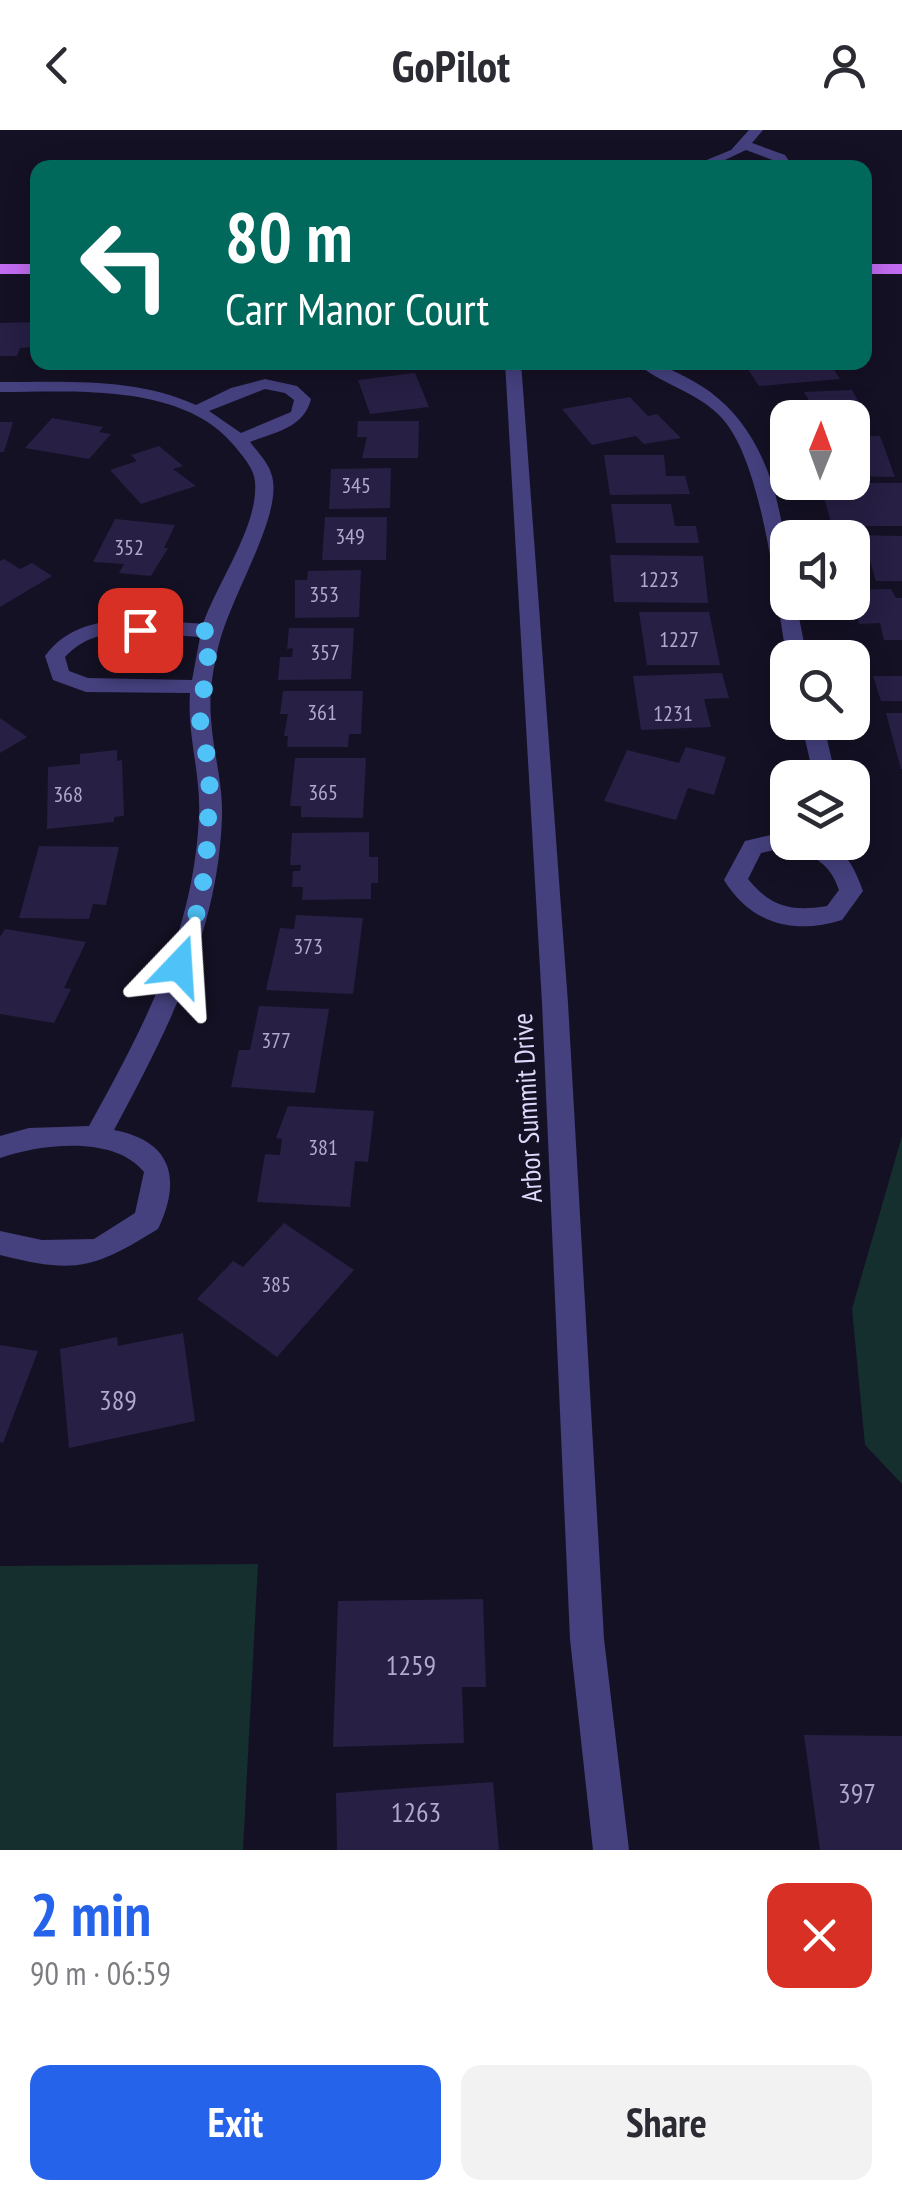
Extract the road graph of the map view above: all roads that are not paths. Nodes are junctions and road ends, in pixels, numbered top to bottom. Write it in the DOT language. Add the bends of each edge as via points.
graph roads {
  1 [pos="756,130"];
  2 [pos="746,146"];
  3 [pos="725,160"];
  4 [pos="781,160"];
  5 [pos="0,269"];
  6 [pos="30,269"];
  7 [pos="872,269"];
  8 [pos="902,269"];
  9 [pos="514,370"];
  10 [pos="659,370"];
  11 [pos="0,387"];
  12 [pos="198,410"];
  13 [pos="242,438"];
  14 [pos="211,631"];
  15 [pos="793,640"];
  16 [pos="204,687"];
  17 [pos="770,843"];
  18 [pos="838,860"];
  19 [pos="96,1138"];
  20 [pos="0,1147"];
  21 [pos="0,1244"];
  22 [pos="611,1850"];
  1 -- 2 [label="street"];
  2 -- 3 [label="street"];
  2 -- 4 [label="street"];
  5 -- 6 [label="main road"];
  7 -- 8 [label="main road"];
  9 -- 22 [label="street, Arbor Summit Drive" via="587,1639"];
  10 -- 15 [label="street" via="694,388 740,428 757,468"];
  11 -- 12 [label="street" via="145,393"];
  12 -- 13 [label="street"];
  12 -- 13 [label="street" via="259,385 287,388 303,400 292,419"];
  13 -- 14 [label="street" via="264,474 263,514 232,571"];
  14 -- 16 [label="street"];
  14 -- 16 [label="street" via="89,631 55,656 60,675 86,685"];
  16 -- 19 [label="street" via="200,720 209,811 192,935"];
  17 -- 18 [label="street" via="753,847 736,880 758,909 796,921 834,914 852,890"];
  19 -- 20 [label="street" via="17,1138"];
  19 -- 21 [label="street" via="137,1148 158,1170 148,1220 98,1251 42,1253"];
}
